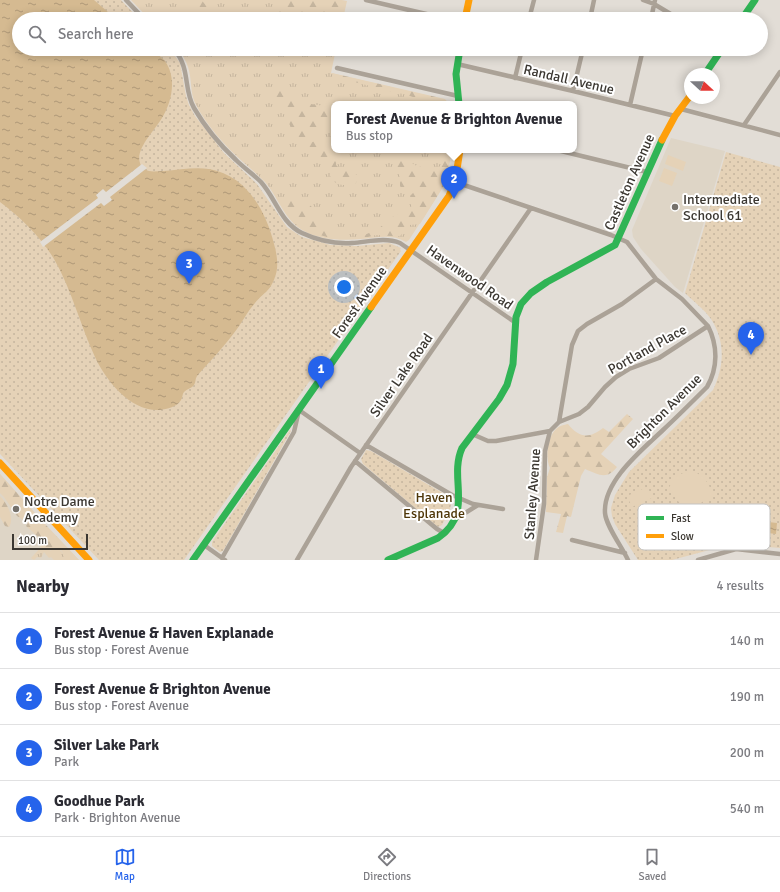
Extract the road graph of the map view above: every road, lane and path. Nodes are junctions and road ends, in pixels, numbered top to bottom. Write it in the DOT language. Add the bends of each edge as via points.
graph roads {
  1 [pos="126,0"];
  2 [pos="366,0"];
  3 [pos="469,0"];
  4 [pos="534,0"];
  5 [pos="594,0"];
  6 [pos="643,0"];
  7 [pos="755,0"];
  8 [pos="654,2"];
  9 [pos="137,12"];
  10 [pos="418,12"];
  11 [pos="466,12"];
  12 [pos="531,12"];
  13 [pos="591,12"];
  14 [pos="652,12"];
  15 [pos="668,12"];
  16 [pos="747,12"];
  17 [pos="179,56"];
  18 [pos="459,56"];
  19 [pos="520,56"];
  20 [pos="581,56"];
  21 [pos="642,56"];
  22 [pos="717,56"];
  23 [pos="457,64"];
  24 [pos="337,68"];
  25 [pos="709,68"];
  26 [pos="780,72"];
  27 [pos="515,78"];
  28 [pos="573,91"];
  29 [pos="458,96"];
  30 [pos="459,101"];
  31 [pos="684,104"];
  32 [pos="630,105"];
  33 [pos="681,108"];
  34 [pos="675,116"];
  35 [pos="744,125"];
  36 [pos="780,135"];
  37 [pos="460,153"];
  38 [pos="569,153"];
  39 [pos="647,172"];
  40 [pos="455,182"];
  41 [pos="531,208"];
  42 [pos="618,238"];
  43 [pos="411,250"];
  44 [pos="656,279"];
  45 [pos="472,293"];
  46 [pos="516,323"];
  47 [pos="708,326"];
  48 [pos="299,410"];
  49 [pos="559,422"];
  50 [pos="550,431"];
  51 [pos="472,434"];
  52 [pos="366,445"];
  53 [pos="360,453"];
  54 [pos="355,461"];
  55 [pos="0,463"];
  56 [pos="459,498"];
  57 [pos="478,505"];
  58 [pos="503,509"];
  59 [pos="454,520"];
  60 [pos="444,533"];
  61 [pos="572,540"];
  62 [pos="204,546"];
  63 [pos="733,550"];
  64 [pos="745,550"];
  65 [pos="625,553"];
  66 [pos="780,554"];
  67 [pos="223,559"];
  68 [pos="89,560"];
  69 [pos="193,560"];
  70 [pos="297,560"];
  71 [pos="388,560"];
  72 [pos="536,560"];
  73 [pos="628,560"];
  74 [pos="698,560"];
  1 -- 9 [label="street"];
  2 -- 10 [label="street"];
  3 -- 11 [label="main road"];
  4 -- 12 [label="street"];
  5 -- 13 [label="street"];
  6 -- 8 [label="street"];
  7 -- 16 [label="main road"];
  8 -- 14 [label="street"];
  8 -- 15 [label="street"];
  17 -- 43 [label="street, Havenwood Road" via="185,67 193,107 225,149 262,183 291,226 307,235 328,241 350,243 388,240 400,243"];
  18 -- 23 [label="main road"];
  19 -- 27 [label="street"];
  20 -- 28 [label="street"];
  21 -- 32 [label="street"];
  22 -- 25 [label="main road"];
  23 -- 27 [label="street, Randall Avenue"];
  23 -- 29 [label="main road"];
  24 -- 29 [label="street"];
  26 -- 35 [label="street"];
  27 -- 28 [label="street, Randall Avenue"];
  28 -- 32 [label="street, Randall Avenue"];
  29 -- 30 [label="main road"];
  31 -- 33 [label="main road, Castleton Avenue"];
  32 -- 34 [label="street, Randall Avenue"];
  33 -- 34 [label="main road, Castleton Avenue"];
  33 -- 35 [label="street"];
  34 -- 39 [label="main road, Castleton Avenue"];
  35 -- 36 [label="street"];
  37 -- 40 [label="main road, Forest Avenue"];
  38 -- 39 [label="street"];
  39 -- 42 [label="main road, Castleton Avenue"];
  40 -- 41 [label="street, Brighton Avenue"];
  40 -- 43 [label="main road, Forest Avenue" via="449,196"];
  41 -- 42 [label="street, Brighton Avenue"];
  41 -- 45 [label="street, Silver Lake Road"];
  42 -- 44 [label="street, Brighton Avenue" via="627,242"];
  42 -- 46 [label="main road, Castleton Avenue" via="615,245 551,279 531,293 520,306"];
  43 -- 45 [label="street, Havenwood Road"];
  43 -- 48 [label="main road, Forest Avenue"];
  44 -- 47 [label="street, Brighton Avenue" via="682,299"];
  44 -- 49 [label="street" via="578,331 572,345"];
  45 -- 46 [label="street, Havenwood Road"];
  45 -- 52 [label="street, Silver Lake Road"];
  46 -- 51 [label="main road, Castleton Avenue" via="513,364 508,381 499,398"];
  47 -- 49 [label="street, Portland Place" via="659,358 629,369 616,377 588,407 579,414"];
  47 -- 65 [label="street, Brighton Avenue" via="715,348 715,370 707,387 627,464 609,494 605,506 606,520"];
  48 -- 53 [label="street"];
  48 -- 62 [label="main road, Forest Avenue"];
  48 -- 67 [label="street" via="294,432"];
  49 -- 50 [label="street, Portland Place"];
  50 -- 51 [label="street" via="496,441 488,441"];
  50 -- 72 [label="street, Stanley Avenue" via="545,450 544,504"];
  51 -- 56 [label="main road, Castleton Avenue" via="458,458"];
  52 -- 53 [label="street, Silver Lake Road"];
  52 -- 56 [label="street"];
  53 -- 54 [label="street, Silver Lake Road"];
  54 -- 60 [label="street"];
  54 -- 70 [label="street, Silver Lake Road"];
  55 -- 68 [label="main road"];
  56 -- 57 [label="street"];
  56 -- 59 [label="main road, Castleton Avenue"];
  57 -- 58 [label="street"];
  57 -- 59 [label="street"];
  59 -- 60 [label="main road, Castleton Avenue"];
  60 -- 71 [label="main road, Castleton Avenue" via="437,539"];
  61 -- 65 [label="street"];
  62 -- 67 [label="street"];
  62 -- 69 [label="main road, Forest Avenue"];
  63 -- 74 [label="street"];
  64 -- 66 [label="street"];
  65 -- 73 [label="street, Brighton Avenue"];
}
